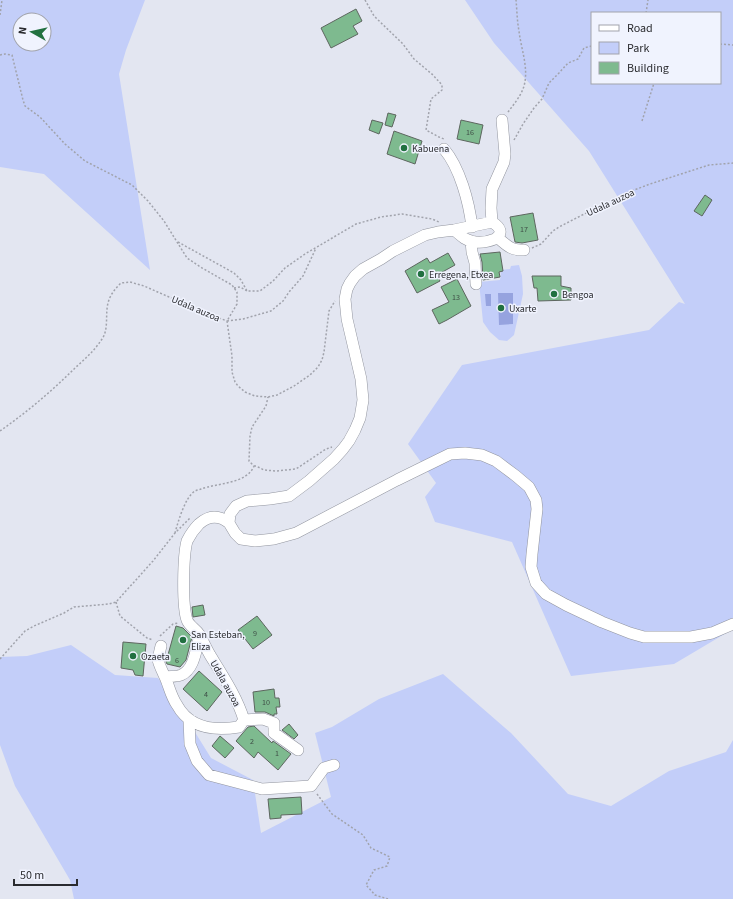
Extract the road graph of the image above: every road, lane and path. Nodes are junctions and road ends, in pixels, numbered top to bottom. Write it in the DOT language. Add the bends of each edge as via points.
graph roads {
  1 [pos="2,0"];
  2 [pos="365,0"];
  3 [pos="516,0"];
  4 [pos="648,0"];
  5 [pos="646,12"];
  6 [pos="0,14"];
  7 [pos="721,44"];
  8 [pos="733,45"];
  9 [pos="591,46"];
  10 [pos="0,55"];
  11 [pos="654,84"];
  12 [pos="502,120"];
  13 [pos="642,121"];
  14 [pos="439,137"];
  15 [pos="512,142"];
  16 [pos="444,148"];
  17 [pos="733,163"];
  18 [pos="492,222"];
  19 [pos="472,227"];
  20 [pos="454,230"];
  21 [pos="498,238"];
  22 [pos="471,241"];
  23 [pos="178,242"];
  24 [pos="317,247"];
  25 [pos="524,250"];
  26 [pos="476,284"];
  27 [pos="234,288"];
  28 [pos="347,289"];
  29 [pos="247,291"];
  30 [pos="227,321"];
  31 [pos="268,397"];
  32 [pos="0,431"];
  33 [pos="349,441"];
  34 [pos="254,466"];
  35 [pos="229,523"];
  36 [pos="116,602"];
  37 [pos="188,622"];
  38 [pos="733,624"];
  39 [pos="200,635"];
  40 [pos="158,644"];
  41 [pos="0,659"];
  42 [pos="165,677"];
  43 [pos="189,719"];
  44 [pos="244,720"];
  45 [pos="298,750"];
  46 [pos="334,765"];
  47 [pos="311,786"];
  48 [pos="388,899"];
  1 -- 6 [label="path"];
  2 -- 14 [label="path" via="374,16 442,85 442,90 431,99 426,130"];
  3 -- 12 [label="path" via="526,75 522,93"];
  4 -- 5 [label="path"];
  7 -- 8 [label="path"];
  9 -- 15 [label="path" via="584,48 578,59 568,63 549,83 542,99 522,124"];
  10 -- 23 [label="path" via="12,55 26,106 85,161 132,185 148,201"];
  11 -- 13 [label="path"];
  12 -- 18 [label="street" via="505,154 492,190"];
  16 -- 19 [label="street" via="459,174"];
  17 -- 25 [label="path, Udala auzoa" via="709,165 629,192 572,220 553,232 538,246"];
  18 -- 19 [label="street"];
  18 -- 21 [label="street" via="500,229"];
  19 -- 20 [label="street"];
  20 -- 22 [label="street"];
  20 -- 24 [label="path" via="432,219 402,214 356,224"];
  20 -- 28 [label="street" via="425,235 393,251 363,269"];
  21 -- 22 [label="street" via="485,242"];
  21 -- 25 [label="street" via="511,248"];
  22 -- 26 [label="street"];
  23 -- 27 [label="path" via="187,258"];
  23 -- 29 [label="path" via="234,273"];
  24 -- 29 [label="path" via="285,268 260,291"];
  24 -- 30 [label="path" via="303,276 283,302 270,311"];
  27 -- 29 [label="path" via="240,287"];
  27 -- 30 [label="path" via="237,292 237,304"];
  28 -- 31 [label="path" via="337,298 329,311 324,352 318,367 294,386"];
  28 -- 33 [label="street" via="347,319 361,379 363,400 360,418"];
  30 -- 31 [label="path, Udala auzoa" via="234,382 245,392"];
  30 -- 32 [label="path, Udala auzoa" via="144,286 130,282 121,283 108,303 104,338 52,391"];
  31 -- 34 [label="path" via="266,406 251,431 249,461"];
  33 -- 34 [label="path" via="326,449 296,469 276,471"];
  33 -- 35 [label="street" via="334,459 289,496 246,501 236,506 230,514"];
  34 -- 36 [label="path" via="240,480 195,491 180,515 175,533"];
  35 -- 37 [label="street" via="219,517 208,518 196,527 189,537 184,572"];
  35 -- 38 [label="street" via="241,539 274,539 296,533 450,454 482,455 496,461 528,486 536,500 538,509 531,567 536,583 546,594 602,622 644,637 691,637 712,633"];
  36 -- 40 [label="path" via="120,616"];
  36 -- 41 [label="path" via="74,608 34,626 25,631"];
  37 -- 39 [label="street, Udala auzoa"];
  37 -- 40 [label="path" via="173,624"];
  39 -- 42 [label="street" via="188,670 182,674"];
  39 -- 44 [label="street, Udala auzoa" via="224,676"];
  40 -- 42 [label="street" via="158,660"];
  42 -- 43 [label="street" via="176,704"];
  43 -- 44 [label="street" via="202,726 219,729 240,727"];
  43 -- 47 [label="street" via="190,744 197,762 209,775 262,789"];
  44 -- 45 [label="street" via="263,719 274,723 274,733"];
  46 -- 47 [label="street" via="324,768"];
  47 -- 48 [label="path" via="332,814 363,835 371,848 390,857 387,866 374,870 366,885 375,895"];
}
